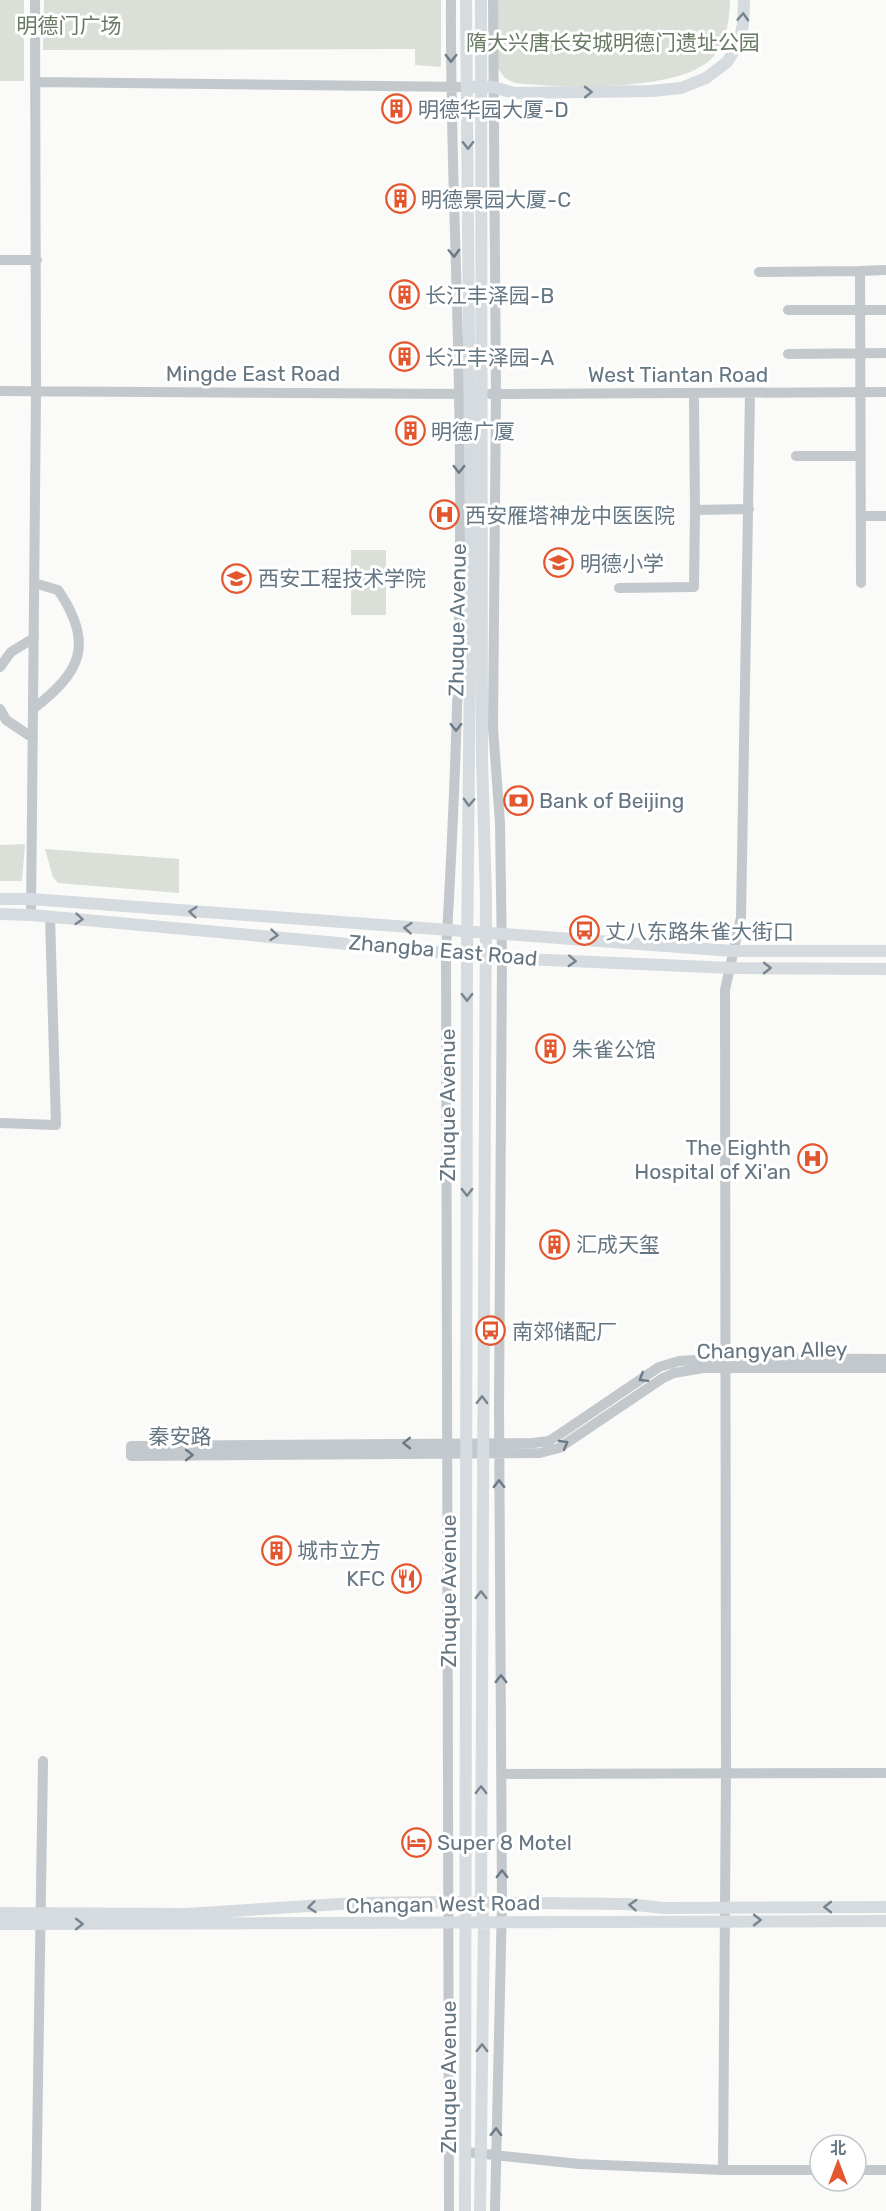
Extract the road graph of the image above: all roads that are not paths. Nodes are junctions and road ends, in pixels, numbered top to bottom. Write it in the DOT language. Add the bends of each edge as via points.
graph roads {
  1 [pos="35,0"];
  2 [pos="451,0"];
  3 [pos="466,0"];
  4 [pos="481,0"];
  5 [pos="493,0"];
  6 [pos="744,0"];
  7 [pos="37,81"];
  8 [pos="450,87"];
  9 [pos="467,87"];
  10 [pos="487,87"];
  11 [pos="0,260"];
  12 [pos="37,260"];
  13 [pos="886,270"];
  14 [pos="860,271"];
  15 [pos="759,272"];
  16 [pos="788,310"];
  17 [pos="860,310"];
  18 [pos="886,310"];
  19 [pos="861,353"];
  20 [pos="886,353"];
  21 [pos="788,354"];
  22 [pos="0,392"];
  23 [pos="36,392"];
  24 [pos="862,392"];
  25 [pos="886,392"];
  26 [pos="471,394"];
  27 [pos="496,394"];
  28 [pos="750,394"];
  29 [pos="694,400"];
  30 [pos="796,456"];
  31 [pos="861,456"];
  32 [pos="749,509"];
  33 [pos="695,510"];
  34 [pos="861,516"];
  35 [pos="886,516"];
  36 [pos="34,583"];
  37 [pos="861,583"];
  38 [pos="619,588"];
  39 [pos="34,639"];
  40 [pos="0,667"];
  41 [pos="0,709"];
  42 [pos="33,709"];
  43 [pos="33,738"];
  44 [pos="0,899"];
  45 [pos="31,899"];
  46 [pos="0,915"];
  47 [pos="31,915"];
  48 [pos="50,916"];
  49 [pos="447,931"];
  50 [pos="469,931"];
  51 [pos="485,932"];
  52 [pos="502,933"];
  53 [pos="446,951"];
  54 [pos="733,951"];
  55 [pos="886,951"];
  56 [pos="467,954"];
  57 [pos="486,956"];
  58 [pos="502,958"];
  59 [pos="731,968"];
  60 [pos="886,969"];
  61 [pos="0,1123"];
  62 [pos="886,1359"];
  63 [pos="724,1363"];
  64 [pos="886,1368"];
  65 [pos="482,1448"];
  66 [pos="449,1449"];
  67 [pos="465,1449"];
  68 [pos="499,1449"];
  69 [pos="43,1761"];
  70 [pos="726,1773"];
  71 [pos="886,1773"];
  72 [pos="502,1774"];
  73 [pos="447,1902"];
  74 [pos="467,1903"];
  75 [pos="502,1903"];
  76 [pos="481,1904"];
  77 [pos="886,1907"];
  78 [pos="0,1912"];
  79 [pos="723,1914"];
  80 [pos="39,1918"];
  81 [pos="886,1921"];
  82 [pos="500,1922"];
  83 [pos="447,1923"];
  84 [pos="465,1923"];
  85 [pos="484,1923"];
  86 [pos="0,1924"];
  87 [pos="466,2152"];
  88 [pos="481,2152"];
  89 [pos="495,2153"];
  90 [pos="723,2170"];
  91 [pos="808,2170"];
  92 [pos="868,2170"];
  93 [pos="886,2170"];
  94 [pos="36,2211"];
  95 [pos="449,2211"];
  96 [pos="465,2211"];
  97 [pos="480,2211"];
  98 [pos="495,2211"];
  1 -- 7 [label="street"];
  2 -- 8 [label="street, Zhuque Avenue, one-way"];
  3 -- 9 [label="main road, Zhuque Avenue"];
  4 -- 10 [label="main road"];
  5 -- 10 [label="street, Zhuque Avenue"];
  10 -- 6 [label="main road, one-way" via="514,93 681,88 706,78 727,62 739,43"];
  7 -- 8 [label="street"];
  7 -- 12 [label="street"];
  8 -- 9 [label="street"];
  8 -- 26 [label="street, Zhuque Avenue, one-way"];
  9 -- 10 [label="main road"];
  9 -- 26 [label="main road, Zhuque Avenue, one-way"];
  10 -- 26 [label="main road, Zhuque Avenue"];
  10 -- 27 [label="street, Zhuque Avenue"];
  11 -- 12 [label="street"];
  12 -- 23 [label="street"];
  13 -- 14 [label="street"];
  14 -- 15 [label="street"];
  14 -- 17 [label="street"];
  16 -- 17 [label="street"];
  17 -- 18 [label="street"];
  17 -- 19 [label="street"];
  19 -- 20 [label="street"];
  19 -- 21 [label="street"];
  19 -- 24 [label="street"];
  22 -- 23 [label="street, Mingde East Road"];
  23 -- 26 [label="street, Mingde East Road"];
  23 -- 36 [label="street"];
  24 -- 25 [label="street, West Tiantan Road"];
  24 -- 28 [label="street, West Tiantan Road"];
  24 -- 31 [label="street"];
  26 -- 27 [label="street, West Tiantan Road"];
  26 -- 49 [label="street, Zhuque Avenue, one-way"];
  26 -- 50 [label="main road, Zhuque Avenue, one-way"];
  26 -- 51 [label="main road, Zhuque Avenue"];
  27 -- 28 [label="street, West Tiantan Road"];
  27 -- 52 [label="street, Zhuque Avenue" via="493,728"];
  28 -- 32 [label="street"];
  29 -- 33 [label="street"];
  30 -- 31 [label="street"];
  31 -- 34 [label="street"];
  32 -- 33 [label="street"];
  32 -- 54 [label="street" via="741,917"];
  33 -- 38 [label="street" via="694,587"];
  34 -- 35 [label="street"];
  34 -- 37 [label="street"];
  36 -- 39 [label="street"];
  36 -- 42 [label="street" via="58,590 73,611 78,636 77,660 66,680"];
  39 -- 40 [label="street" via="11,652"];
  39 -- 42 [label="street"];
  41 -- 43 [label="street" via="6,720"];
  42 -- 43 [label="street"];
  43 -- 45 [label="street"];
  44 -- 45 [label="main road, Zhangba East Road"];
  45 -- 47 [label="street"];
  49 -- 45 [label="main road, Zhangba East Road, one-way"];
  46 -- 47 [label="main road, Zhangba East Road"];
  47 -- 48 [label="main road, Zhangba East Road"];
  48 -- 53 [label="main road, Zhangba East Road, one-way"];
  48 -- 61 [label="street" via="56,1125"];
  49 -- 50 [label="main road, Zhangba East Road"];
  49 -- 53 [label="street, Zhuque Avenue"];
  50 -- 51 [label="main road, Zhangba East Road"];
  50 -- 56 [label="main road, Zhuque Avenue"];
  51 -- 52 [label="main road, Zhangba East Road"];
  51 -- 57 [label="main road, Zhuque Avenue"];
  52 -- 54 [label="main road, Zhangba East Road"];
  52 -- 58 [label="street, Zhuque Avenue"];
  53 -- 56 [label="main road, Zhangba East Road"];
  53 -- 66 [label="street, Zhuque Avenue"];
  54 -- 55 [label="main road, Zhangba East Road"];
  54 -- 59 [label="street"];
  56 -- 57 [label="main road, Zhangba East Road"];
  56 -- 67 [label="main road, Zhuque Avenue, one-way"];
  57 -- 58 [label="main road, Zhangba East Road"];
  65 -- 57 [label="main road, Zhuque Avenue, one-way"];
  58 -- 59 [label="main road, Zhangba East Road, one-way"];
  58 -- 68 [label="street, Zhuque Avenue"];
  59 -- 60 [label="main road, Zhangba East Road, one-way"];
  59 -- 63 [label="street" via="724,990"];
  62 -- 63 [label="street, Changyan Alley"];
  63 -- 64 [label="street, Changyan Alley"];
  63 -- 68 [label="street, Changyan Alley" via="694,1359 659,1367 549,1441"];
  63 -- 70 [label="street"];
  65 -- 67 [label="street, Changyan Alley"];
  65 -- 68 [label="street, Changyan Alley"];
  76 -- 65 [label="main road, Zhuque Avenue, one-way"];
  66 -- 66 [label="street, 秦安路, one-way" via="131,1446 131,1456"];
  66 -- 67 [label="street, 秦安路"];
  66 -- 73 [label="street, Zhuque Avenue"];
  67 -- 74 [label="main road, Zhuque Avenue"];
  72 -- 68 [label="street, Zhuque Avenue, one-way"];
  69 -- 80 [label="street"];
  70 -- 71 [label="street"];
  70 -- 72 [label="street"];
  70 -- 79 [label="street"];
  75 -- 72 [label="street, Zhuque Avenue, one-way"];
  73 -- 74 [label="main road, Changan West Road"];
  73 -- 80 [label="main road, Changan West Road, one-way"];
  73 -- 83 [label="street, Zhuque Avenue"];
  74 -- 76 [label="main road, Changan West Road"];
  74 -- 84 [label="main road, Zhuque Avenue"];
  75 -- 76 [label="main road, Changan West Road"];
  79 -- 75 [label="main road, Changan West Road, one-way"];
  75 -- 82 [label="street, Zhuque Avenue"];
  76 -- 85 [label="main road, Zhuque Avenue"];
  77 -- 79 [label="main road, Changan West Road, one-way"];
  78 -- 80 [label="main road, Changan West Road"];
  79 -- 81 [label="main road, Changan West Road, one-way"];
  79 -- 82 [label="main road, Changan West Road"];
  79 -- 90 [label="street"];
  80 -- 83 [label="main road, Changan West Road, one-way"];
  80 -- 86 [label="main road, Changan West Road"];
  80 -- 94 [label="street"];
  82 -- 85 [label="main road, Changan West Road"];
  89 -- 82 [label="street, Zhuque Avenue, one-way"];
  83 -- 84 [label="main road, Changan West Road"];
  83 -- 95 [label="street, Zhuque Avenue"];
  84 -- 85 [label="main road, Changan West Road"];
  84 -- 87 [label="main road, Zhuque Avenue"];
  88 -- 85 [label="main road, Zhuque Avenue, one-way"];
  87 -- 88 [label="street"];
  87 -- 96 [label="main road, Zhuque Avenue"];
  88 -- 89 [label="street"];
  88 -- 97 [label="main road, Zhuque Avenue"];
  89 -- 90 [label="street" via="579,2164"];
  89 -- 98 [label="street, Zhuque Avenue"];
  90 -- 91 [label="street"];
  92 -- 93 [label="street"];
}
